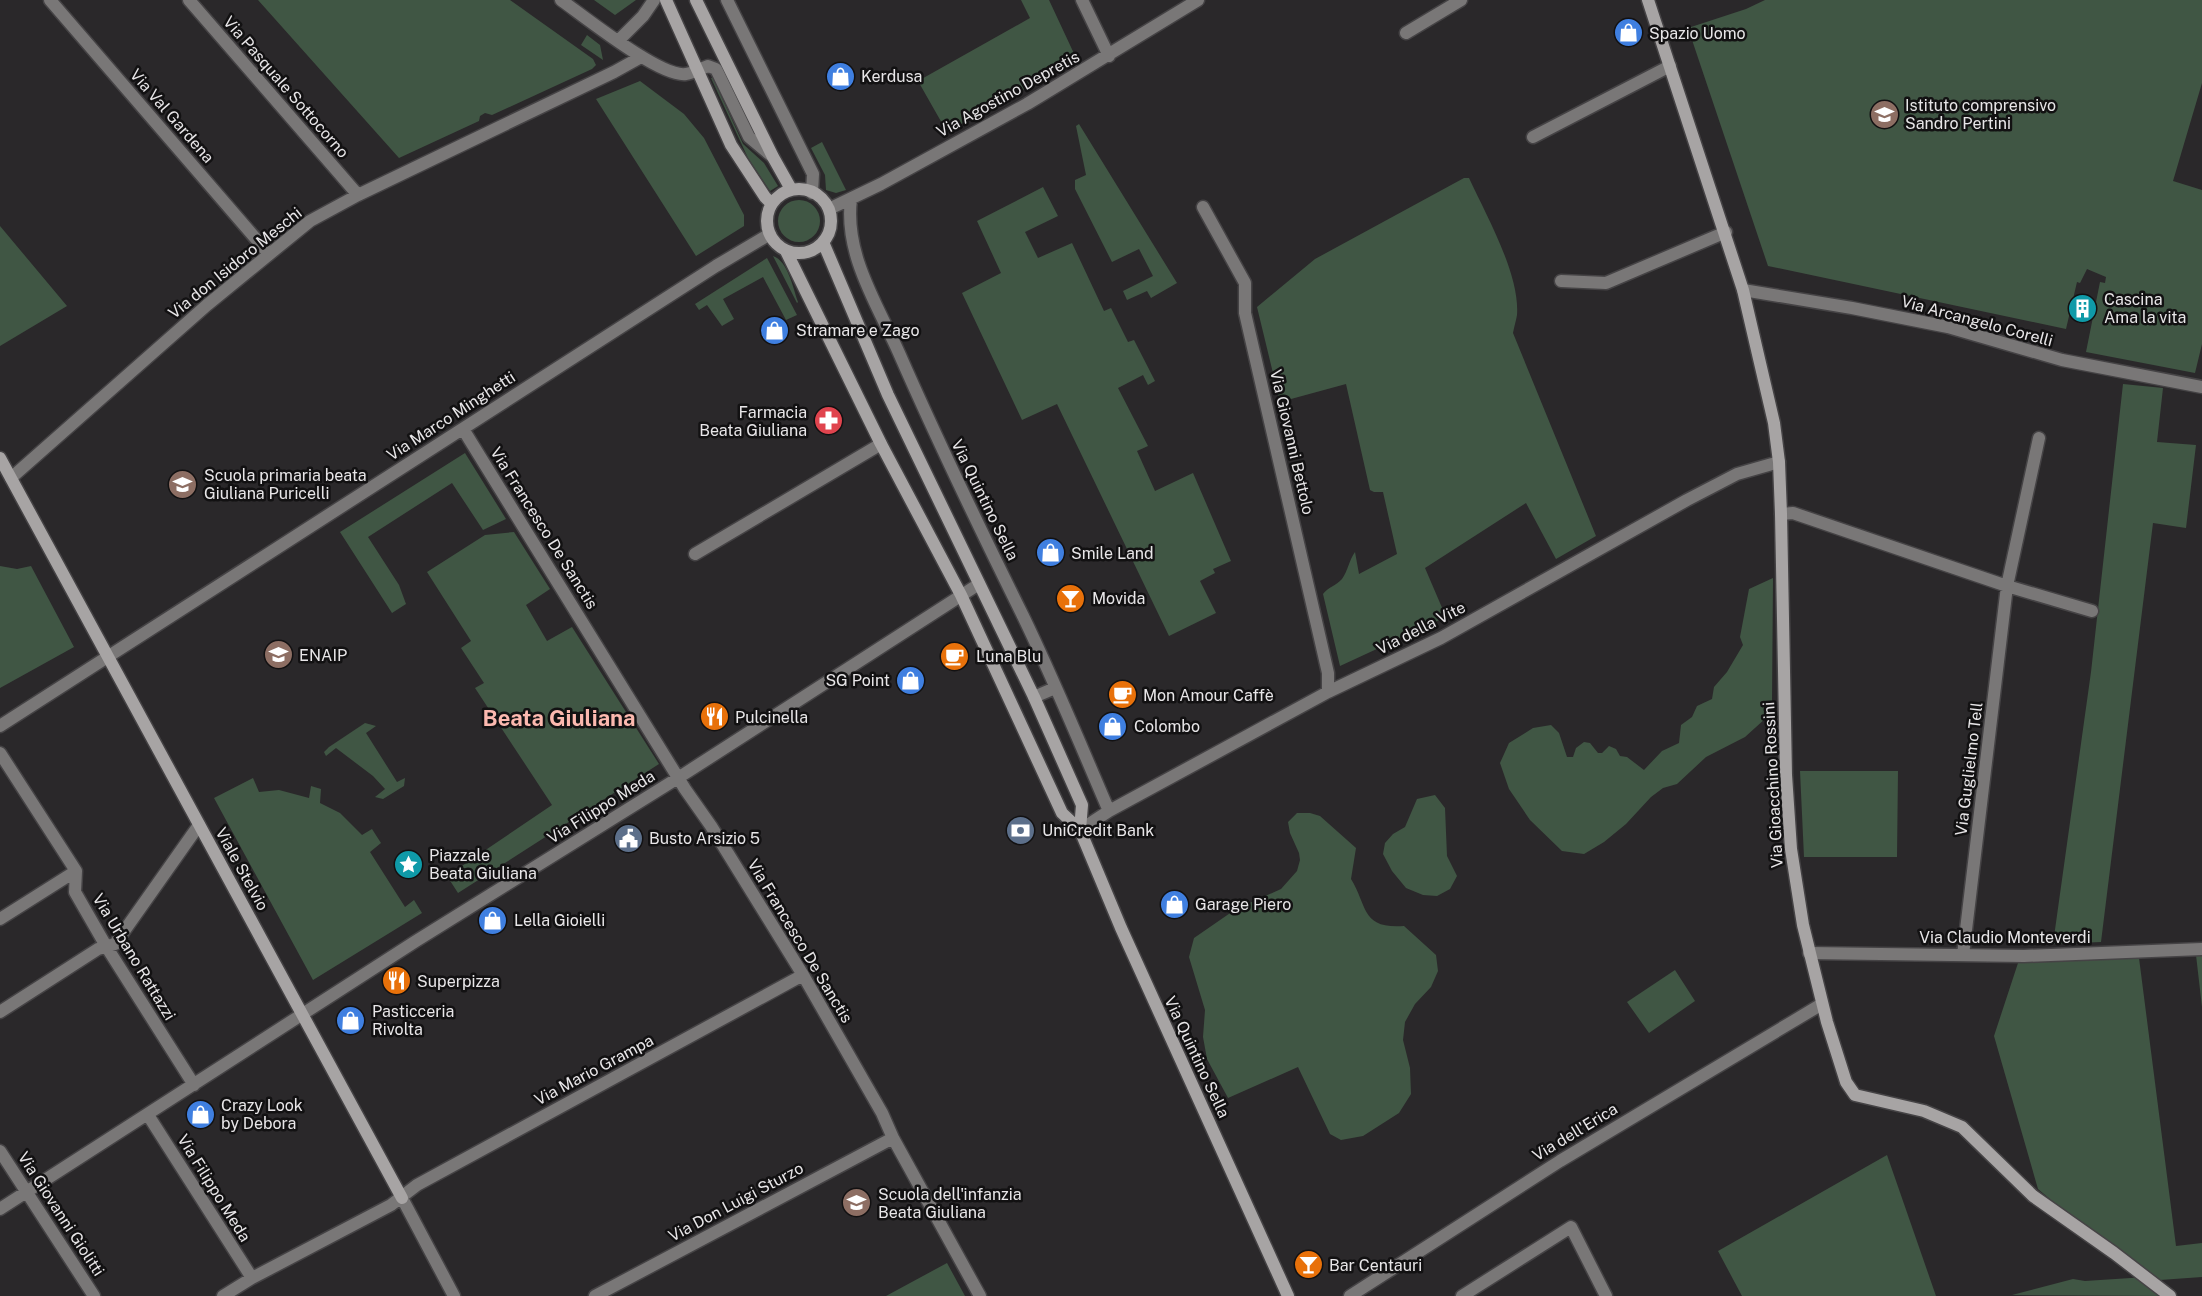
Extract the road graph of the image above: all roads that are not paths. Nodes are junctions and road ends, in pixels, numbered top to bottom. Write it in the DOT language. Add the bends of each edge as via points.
graph roads {
  1 [pos="50,0"];
  2 [pos="189,0"];
  3 [pos="561,0"];
  4 [pos="654,0"];
  5 [pos="666,0"];
  6 [pos="696,0"];
  7 [pos="727,0"];
  8 [pos="1082,0"];
  9 [pos="1198,0"];
  10 [pos="1461,0"];
  11 [pos="1648,0"];
  12 [pos="1406,33"];
  13 [pos="619,40"];
  14 [pos="1109,56"];
  15 [pos="641,57"];
  16 [pos="1670,66"];
  17 [pos="697,70"];
  18 [pos="1533,137"];
  19 [pos="773,157"];
  20 [pos="791,189"];
  21 [pos="812,193"];
  22 [pos="358,195"];
  23 [pos="851,199"];
  24 [pos="772,204"];
  25 [pos="1203,207"];
  26 [pos="829,208"];
  27 [pos="1726,232"];
  28 [pos="770,234"];
  29 [pos="823,242"];
  30 [pos="786,251"];
  31 [pos="269,254"];
  32 [pos="1561,280"];
  33 [pos="1743,290"];
  34 [pos="2202,387"];
  35 [pos="463,429"];
  36 [pos="2039,438"];
  37 [pos="881,444"];
  38 [pos="0,458"];
  39 [pos="1779,462"];
  40 [pos="11,478"];
  41 [pos="1781,514"];
  42 [pos="695,554"];
  43 [pos="979,584"];
  44 [pos="2007,586"];
  45 [pos="961,595"];
  46 [pos="2091,611"];
  47 [pos="108,657"];
  48 [pos="1055,688"];
  49 [pos="1328,692"];
  50 [pos="1034,697"];
  51 [pos="0,726"];
  52 [pos="0,753"];
  53 [pos="678,778"];
  54 [pos="1109,811"];
  55 [pos="199,825"];
  56 [pos="1080,830"];
  57 [pos="76,871"];
  58 [pos="0,919"];
  59 [pos="106,946"];
  60 [pos="2202,949"];
  61 [pos="1809,953"];
  62 [pos="1963,955"];
  63 [pos="804,975"];
  64 [pos="1822,1004"];
  65 [pos="0,1012"];
  66 [pos="303,1015"];
  67 [pos="194,1085"];
  68 [pos="148,1115"];
  69 [pos="893,1138"];
  70 [pos="0,1151"];
  71 [pos="27,1192"];
  72 [pos="402,1198"];
  73 [pos="0,1209"];
  74 [pos="252,1278"];
  75 [pos="94,1296"];
  76 [pos="223,1296"];
  77 [pos="454,1296"];
  78 [pos="595,1296"];
  79 [pos="980,1296"];
  80 [pos="1288,1296"];
  81 [pos="1350,1296"];
  82 [pos="1462,1296"];
  83 [pos="1606,1296"];
  84 [pos="2170,1296"];
  1 -- 31 [label="street, Via Val Gardena"];
  2 -- 22 [label="street, Via Pasquale Sottocorno"];
  3 -- 13 [label="street"];
  4 -- 13 [label="street"];
  5 -- 17 [label="street"];
  6 -- 19 [label="street"];
  7 -- 21 [label="street" via="813,174"];
  8 -- 14 [label="street"];
  9 -- 14 [label="street, Via Agostino Depretis"];
  10 -- 12 [label="street"];
  11 -- 16 [label="street, Via Gioacchino Rossini"];
  13 -- 15 [label="street"];
  14 -- 23 [label="street, Via Agostino Depretis"];
  15 -- 17 [label="street" via="667,71 687,74"];
  15 -- 22 [label="street, Via don Isidoro Meschi"];
  16 -- 18 [label="street"];
  16 -- 27 [label="street, Via Gioacchino Rossini"];
  17 -- 19 [label="street" via="708,66 716,69 749,137"];
  17 -- 24 [label="street" via="731,145"];
  19 -- 20 [label="street"];
  20 -- 21 [label="street"];
  20 -- 24 [label="street"];
  21 -- 26 [label="street"];
  22 -- 31 [label="street, Via don Isidoro Meschi" via="310,221"];
  23 -- 26 [label="street, Via Agostino Depretis"];
  23 -- 48 [label="street, Via Quintino Sella" via="852,243 868,285"];
  24 -- 28 [label="street"];
  25 -- 49 [label="street, Via Giovanni Bettolo" via="1245,283 1245,312 1328,673"];
  26 -- 29 [label="street" via="830,227"];
  27 -- 32 [label="street" via="1606,283"];
  27 -- 33 [label="street, Via Gioacchino Rossini"];
  28 -- 30 [label="street, Via Quintino Sella"];
  28 -- 35 [label="street, Via Marco Minghetti"];
  29 -- 30 [label="street" via="806,252"];
  29 -- 43 [label="street, Via Quintino Sella" via="888,395"];
  30 -- 37 [label="street, Via Quintino Sella"];
  31 -- 40 [label="street, Via don Isidoro Meschi"];
  33 -- 34 [label="street, Via Arcangelo Corelli" via="1948,327 2062,360"];
  33 -- 39 [label="street, Via Gioacchino Rossini"];
  35 -- 47 [label="street, Via Marco Minghetti"];
  35 -- 53 [label="street, Via Francesco De Sanctis"];
  36 -- 44 [label="street, Via Guglielmo Tell"];
  37 -- 42 [label="street"];
  37 -- 45 [label="street, Via Quintino Sella"];
  38 -- 40 [label="street, Viale Stelvio"];
  39 -- 41 [label="street, Via Gioacchino Rossini"];
  39 -- 49 [label="street, Via della Vite" via="1737,474 1441,638"];
  40 -- 47 [label="street, Viale Stelvio"];
  41 -- 44 [label="street" via="1793,513"];
  41 -- 61 [label="street, Via Gioacchino Rossini" via="1788,824"];
  43 -- 45 [label="street, Via Filippo Meda"];
  43 -- 50 [label="street, Via Quintino Sella"];
  44 -- 46 [label="street"];
  44 -- 62 [label="street, Via Guglielmo Tell"];
  45 -- 53 [label="street, Via Filippo Meda"];
  45 -- 56 [label="street, Via Quintino Sella" via="1062,813"];
  47 -- 51 [label="street, Via Marco Minghetti"];
  47 -- 55 [label="street, Viale Stelvio"];
  48 -- 50 [label="street"];
  48 -- 54 [label="street, Via Quintino Sella"];
  49 -- 54 [label="street, Via della Vite"];
  50 -- 56 [label="street, Via Quintino Sella" via="1082,805"];
  52 -- 57 [label="street, Via Urbano Rattazzi"];
  53 -- 63 [label="street, Via Francesco De Sanctis"];
  53 -- 66 [label="street, Via Filippo Meda"];
  54 -- 56 [label="street, Via della Vite"];
  55 -- 59 [label="street" via="115,944"];
  55 -- 66 [label="street, Viale Stelvio"];
  56 -- 80 [label="street, Via Quintino Sella"];
  57 -- 58 [label="street"];
  57 -- 59 [label="street, Via Urbano Rattazzi" via="75,892"];
  59 -- 65 [label="street"];
  59 -- 67 [label="street, Via Urbano Rattazzi"];
  60 -- 62 [label="street, Via Claudio Monteverdi"];
  61 -- 62 [label="street, Via Claudio Monteverdi"];
  61 -- 64 [label="street, Via Gioacchino Rossini"];
  63 -- 69 [label="street, Via Francesco De Sanctis"];
  63 -- 72 [label="street, Via Mario Grampa" via="417,1185"];
  64 -- 81 [label="street, Via dell'Erica" via="1560,1161"];
  64 -- 84 [label="street, Via Gioacchino Rossini" via="1846,1082 1854,1095 1924,1111 1962,1127 2033,1196"];
  66 -- 67 [label="street, Via Filippo Meda"];
  66 -- 72 [label="street, Viale Stelvio"];
  67 -- 68 [label="street, Via Filippo Meda"];
  68 -- 71 [label="street, Via Filippo Meda"];
  68 -- 74 [label="street, Via Filippo Meda"];
  69 -- 78 [label="street, Via Don Luigi Sturzo"];
  69 -- 79 [label="street, Via Francesco De Sanctis"];
  70 -- 71 [label="street, Via Giovanni Giolitti"];
  71 -- 73 [label="street, Via Filippo Meda"];
  71 -- 75 [label="street, Via Giovanni Giolitti"];
  72 -- 74 [label="street, Via Mario Grampa"];
  72 -- 77 [label="street, Viale Stelvio"];
  74 -- 76 [label="street, Via Mario Grampa"];
  82 -- 83 [label="street" via="1571,1227"];
}
